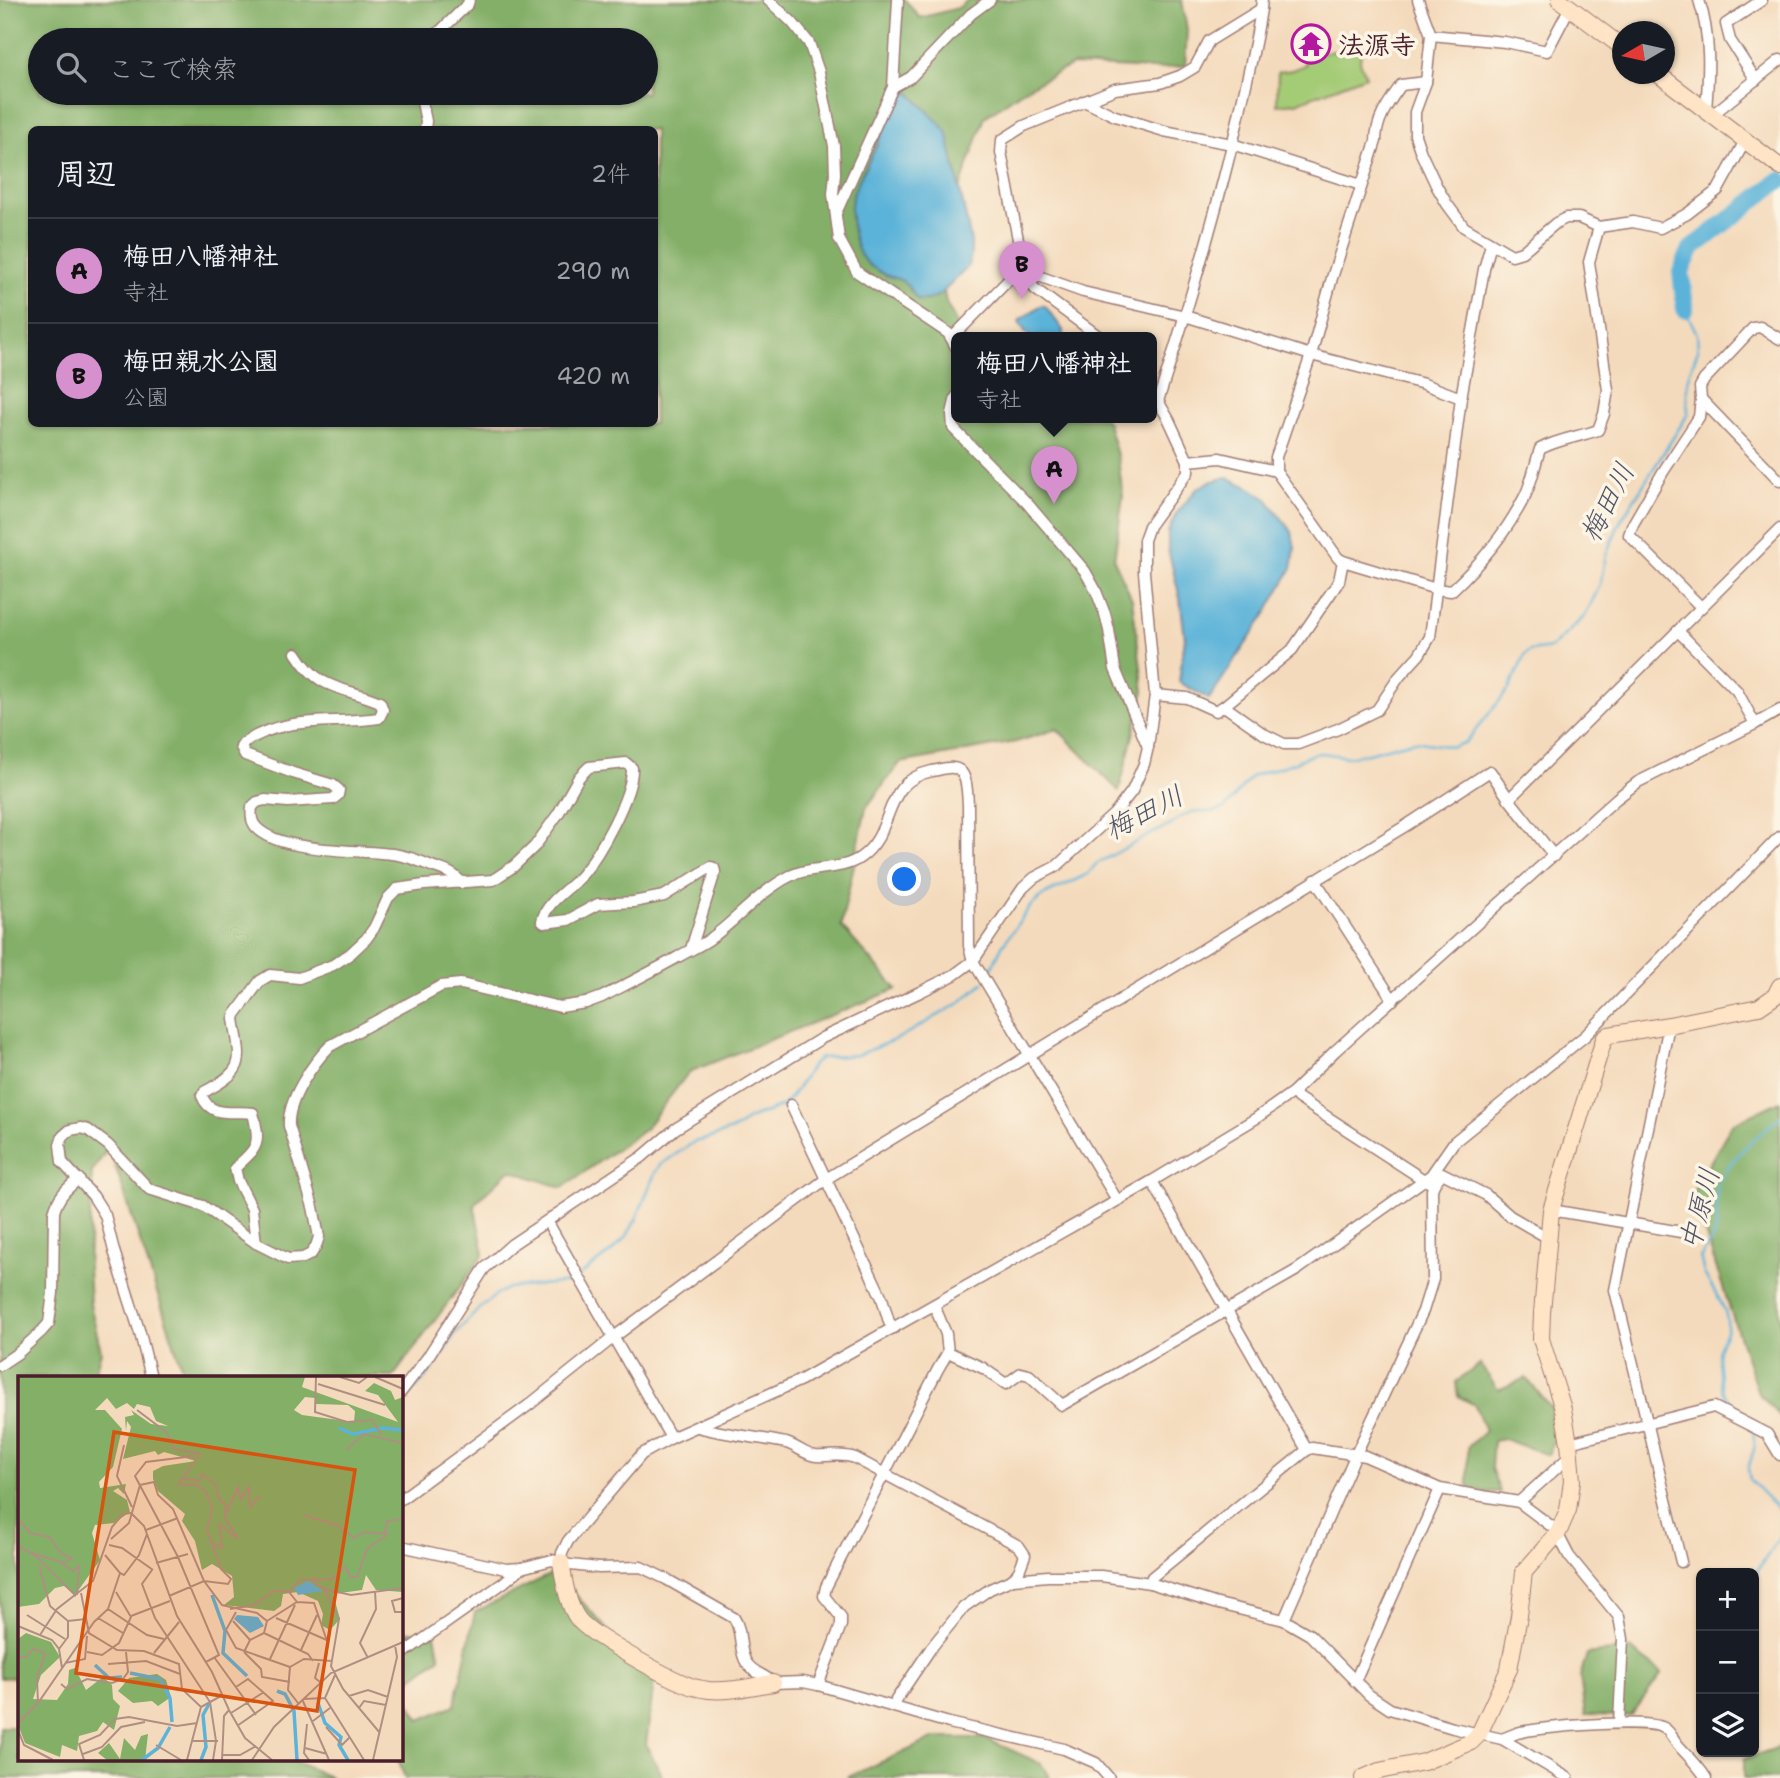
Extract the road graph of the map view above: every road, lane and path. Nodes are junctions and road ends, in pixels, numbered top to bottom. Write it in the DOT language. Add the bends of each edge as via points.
graph roads {
  1 [pos="469,0"];
  2 [pos="768,0"];
  3 [pos="898,0"];
  4 [pos="990,0"];
  5 [pos="1418,0"];
  6 [pos="1699,0"];
  7 [pos="1762,0"];
  8 [pos="1262,4"];
  9 [pos="1565,4"];
  10 [pos="443,28"];
  11 [pos="1431,35"];
  12 [pos="1612,39"];
  13 [pos="1780,60"];
  14 [pos="1756,80"];
  15 [pos="1426,82"];
  16 [pos="1671,84"];
  17 [pos="893,87"];
  18 [pos="1084,101"];
  19 [pos="423,105"];
  20 [pos="1709,113"];
  21 [pos="425,126"];
  22 [pos="1745,141"];
  23 [pos="1232,144"];
  24 [pos="1780,167"];
  25 [pos="1361,185"];
  26 [pos="836,213"];
  27 [pos="1599,227"];
  28 [pos="1491,244"];
  29 [pos="1019,269"];
  30 [pos="1185,316"];
  31 [pos="963,332"];
  32 [pos="1093,332"];
  33 [pos="951,338"];
  34 [pos="1780,340"];
  35 [pos="1311,355"];
  36 [pos="1157,393"];
  37 [pos="1461,398"];
  38 [pos="1701,399"];
  39 [pos="1157,402"];
  40 [pos="953,423"];
  41 [pos="1188,461"];
  42 [pos="1276,471"];
  43 [pos="1780,481"];
  44 [pos="1780,529"];
  45 [pos="1342,561"];
  46 [pos="1436,589"];
  47 [pos="1701,607"];
  48 [pos="1678,631"];
  49 [pos="296,653"];
  50 [pos="1155,695"];
  51 [pos="1224,706"];
  52 [pos="1780,710"];
  53 [pos="1755,724"];
  54 [pos="1148,747"];
  55 [pos="1509,799"];
  56 [pos="1780,836"];
  57 [pos="1554,856"];
  58 [pos="1315,880"];
  59 [pos="461,883"];
  60 [pos="691,949"];
  61 [pos="973,961"];
  62 [pos="1780,986"];
  63 [pos="1394,1000"];
  64 [pos="1669,1025"];
  65 [pos="1585,1036"];
  66 [pos="1601,1045"];
  67 [pos="1030,1055"];
  68 [pos="1293,1092"];
  69 [pos="791,1105"];
  70 [pos="79,1179"];
  71 [pos="825,1179"];
  72 [pos="1152,1181"];
  73 [pos="1429,1182"];
  74 [pos="1117,1200"];
  75 [pos="1551,1210"];
  76 [pos="547,1220"];
  77 [pos="1628,1223"];
  78 [pos="1681,1232"];
  79 [pos="1550,1239"];
  80 [pos="256,1243"];
  81 [pos="934,1306"];
  82 [pos="1227,1310"];
  83 [pos="894,1328"];
  84 [pos="614,1337"];
  85 [pos="948,1352"];
  86 [pos="0,1365"];
  87 [pos="151,1376"];
  88 [pos="402,1391"];
  89 [pos="1647,1425"];
  90 [pos="698,1427"];
  91 [pos="671,1438"];
  92 [pos="1307,1450"];
  93 [pos="1569,1450"];
  94 [pos="1780,1455"];
  95 [pos="1356,1456"];
  96 [pos="883,1475"];
  97 [pos="1440,1489"];
  98 [pos="402,1498"];
  99 [pos="1518,1502"];
  100 [pos="1558,1533"];
  101 [pos="402,1546"];
  102 [pos="561,1562"];
  103 [pos="1681,1562"];
  104 [pos="521,1567"];
  105 [pos="1013,1579"];
  106 [pos="1150,1583"];
  107 [pos="1284,1620"];
  108 [pos="402,1654"];
  109 [pos="1355,1681"];
  110 [pos="773,1683"];
  111 [pos="818,1685"];
  112 [pos="896,1706"];
  113 [pos="1619,1723"];
  114 [pos="1479,1734"];
  115 [pos="1502,1739"];
  116 [pos="1380,1774"];
  117 [pos="1109,1778"];
  118 [pos="1363,1778"];
  119 [pos="1568,1778"];
  120 [pos="1706,1778"];
  1 -- 10 [label="street"];
  2 -- 26 [label="street" via="809,43 819,72 834,146"];
  3 -- 17 [label="street"];
  4 -- 17 [label="street" via="911,77"];
  5 -- 11 [label="street"];
  6 -- 20 [label="street" via="1708,37"];
  7 -- 14 [label="street" via="1726,24 1730,40"];
  8 -- 18 [label="street" via="1209,41 1195,67 1180,76 1115,89"];
  8 -- 23 [label="street"];
  9 -- 11 [label="street" via="1547,51"];
  9 -- 12 [label="street"];
  11 -- 15 [label="street"];
  13 -- 14 [label="street"];
  14 -- 20 [label="street"];
  15 -- 25 [label="street" via="1401,85 1387,106"];
  15 -- 28 [label="street" via="1415,112 1421,153 1464,227"];
  16 -- 20 [label="street"];
  17 -- 26 [label="street"];
  18 -- 23 [label="street" via="1164,131"];
  18 -- 29 [label="street" via="1024,126 1002,141 1023,265"];
  19 -- 21 [label="street"];
  20 -- 22 [label="street"];
  22 -- 24 [label="street"];
  22 -- 27 [label="street" via="1718,190 1687,214 1660,228 1633,222"];
  23 -- 25 [label="street"];
  23 -- 30 [label="street"];
  25 -- 35 [label="street"];
  26 -- 33 [label="street" via="839,239 857,272"];
  27 -- 28 [label="street" via="1566,218 1512,255"];
  27 -- 46 [label="street" via="1589,262 1608,390 1598,430 1540,449 1526,495 1499,537 1451,591"];
  28 -- 37 [label="street"];
  29 -- 30 [label="street" via="1083,292"];
  29 -- 31 [label="street"];
  29 -- 32 [label="street" via="1035,289"];
  30 -- 35 [label="street"];
  30 -- 36 [label="street"];
  34 -- 38 [label="street" via="1754,328 1704,380"];
  35 -- 37 [label="street"];
  35 -- 42 [label="street" via="1276,457"];
  37 -- 46 [label="street"];
  38 -- 43 [label="street"];
  38 -- 47 [label="street" via="1699,417 1629,535"];
  39 -- 41 [label="street"];
  40 -- 54 [label="street" via="1084,571 1109,630 1115,669"];
  41 -- 42 [label="street" via="1220,458"];
  41 -- 50 [label="street" via="1188,472 1144,540"];
  42 -- 45 [label="street"];
  44 -- 47 [label="street"];
  45 -- 46 [label="street"];
  45 -- 51 [label="street" via="1339,581 1292,650"];
  46 -- 51 [label="street" via="1430,637 1377,710 1298,744 1284,744"];
  47 -- 48 [label="street"];
  48 -- 53 [label="street" via="1737,691"];
  48 -- 55 [label="street"];
  49 -- 59 [label="street" via="313,675 380,702 383,710 379,718 276,727 244,743 245,755 339,790 333,799 257,802 251,818 255,827 284,842 413,859 442,869"];
  50 -- 51 [label="street" via="1187,698 1216,711"];
  50 -- 54 [label="street"];
  52 -- 53 [label="street"];
  53 -- 57 [label="street" via="1638,782"];
  54 -- 61 [label="street" via="1138,780 1114,814 1057,866 1023,888"];
  55 -- 57 [label="street"];
  55 -- 58 [label="street" via="1490,771"];
  56 -- 65 [label="street"];
  57 -- 63 [label="street"];
  58 -- 63 [label="street"];
  58 -- 67 [label="street"];
  59 -- 60 [label="street" via="493,880 536,846 589,766 629,764 632,778 601,848 581,876 548,908 542,921 568,920 598,904 664,897 711,867 715,872"];
  59 -- 80 [label="street" via="397,889 374,928 350,954 299,978 270,975 235,1015 239,1063 230,1077 202,1096 214,1110 253,1114 258,1139 252,1153 235,1168 251,1209"];
  60 -- 61 [label="street" via="793,874 856,861 883,828 901,786 911,778 952,767 958,768 966,782"];
  60 -- 80 [label="street" via="602,997 560,1007 461,984 441,986 330,1046 298,1091 289,1118 313,1207 319,1237 316,1246 303,1258 288,1259"];
  61 -- 67 [label="street"];
  61 -- 76 [label="street" via="954,975 822,1038 675,1129 642,1157"];
  62 -- 64 [label="street" via="1775,996 1759,1007"];
  63 -- 68 [label="street"];
  64 -- 66 [label="street" via="1609,1035"];
  64 -- 77 [label="street"];
  65 -- 66 [label="street"];
  65 -- 73 [label="street" via="1454,1142"];
  66 -- 75 [label="street"];
  67 -- 71 [label="street"];
  67 -- 74 [label="street"];
  68 -- 72 [label="street"];
  68 -- 73 [label="street"];
  69 -- 71 [label="street"];
  70 -- 80 [label="street" via="62,1162 60,1144 70,1130 81,1128 108,1144 149,1189 203,1206"];
  70 -- 86 [label="street" via="62,1193 54,1212 49,1323"];
  70 -- 87 [label="street" via="105,1215"];
  71 -- 83 [label="street"];
  71 -- 84 [label="street"];
  72 -- 74 [label="street"];
  72 -- 82 [label="street"];
  73 -- 79 [label="street" via="1442,1172 1486,1195 1510,1216"];
  73 -- 82 [label="street" via="1297,1270"];
  73 -- 95 [label="street" via="1433,1279 1423,1311"];
  74 -- 81 [label="street"];
  75 -- 77 [label="street"];
  75 -- 79 [label="street"];
  76 -- 84 [label="street"];
  76 -- 88 [label="street" via="484,1269"];
  77 -- 78 [label="street"];
  77 -- 89 [label="street" via="1615,1290"];
  79 -- 93 [label="street" via="1541,1339 1563,1409"];
  81 -- 83 [label="street"];
  81 -- 85 [label="street"];
  82 -- 85 [label="street" via="1062,1405 1029,1375 1021,1373 1006,1384"];
  82 -- 92 [label="street"];
  83 -- 90 [label="street" via="801,1380"];
  84 -- 91 [label="street"];
  84 -- 98 [label="street"];
  85 -- 96 [label="street"];
  89 -- 93 [label="street"];
  89 -- 94 [label="street" via="1714,1407 1768,1434"];
  89 -- 103 [label="street"];
  90 -- 91 [label="street"];
  90 -- 96 [label="street" via="790,1444 816,1456 847,1455"];
  91 -- 102 [label="street" via="642,1454 568,1541"];
  92 -- 95 [label="street"];
  92 -- 106 [label="street"];
  93 -- 99 [label="street"];
  93 -- 100 [label="street" via="1572,1481 1568,1510"];
  95 -- 97 [label="street"];
  95 -- 107 [label="street"];
  96 -- 105 [label="street" via="1019,1546 1024,1555"];
  96 -- 111 [label="street" via="826,1587 824,1596 841,1617 841,1625"];
  97 -- 99 [label="street"];
  97 -- 109 [label="street"];
  99 -- 100 [label="street"];
  100 -- 113 [label="street" via="1569,1556 1619,1616 1623,1639"];
  100 -- 114 [label="street" via="1524,1572 1509,1669"];
  101 -- 104 [label="street" via="506,1569"];
  102 -- 104 [label="street"];
  102 -- 110 [label="street" via="599,1568 641,1567 730,1615 738,1624 747,1665"];
  102 -- 110 [label="street" via="579,1620 666,1675 708,1690"];
  104 -- 108 [label="street"];
  105 -- 106 [label="street" via="1101,1576"];
  105 -- 112 [label="street" via="964,1607 931,1648"];
  106 -- 107 [label="street"];
  107 -- 109 [label="street" via="1310,1635"];
  109 -- 114 [label="street" via="1390,1709"];
  110 -- 111 [label="street"];
  111 -- 112 [label="street"];
  112 -- 117 [label="street" via="1064,1749 1096,1763"];
  113 -- 115 [label="street" via="1518,1733"];
  113 -- 120 [label="street" via="1667,1729"];
  114 -- 115 [label="street"];
  114 -- 116 [label="street" via="1424,1762"];
  115 -- 119 [label="street"];
  116 -- 118 [label="street"];
}
